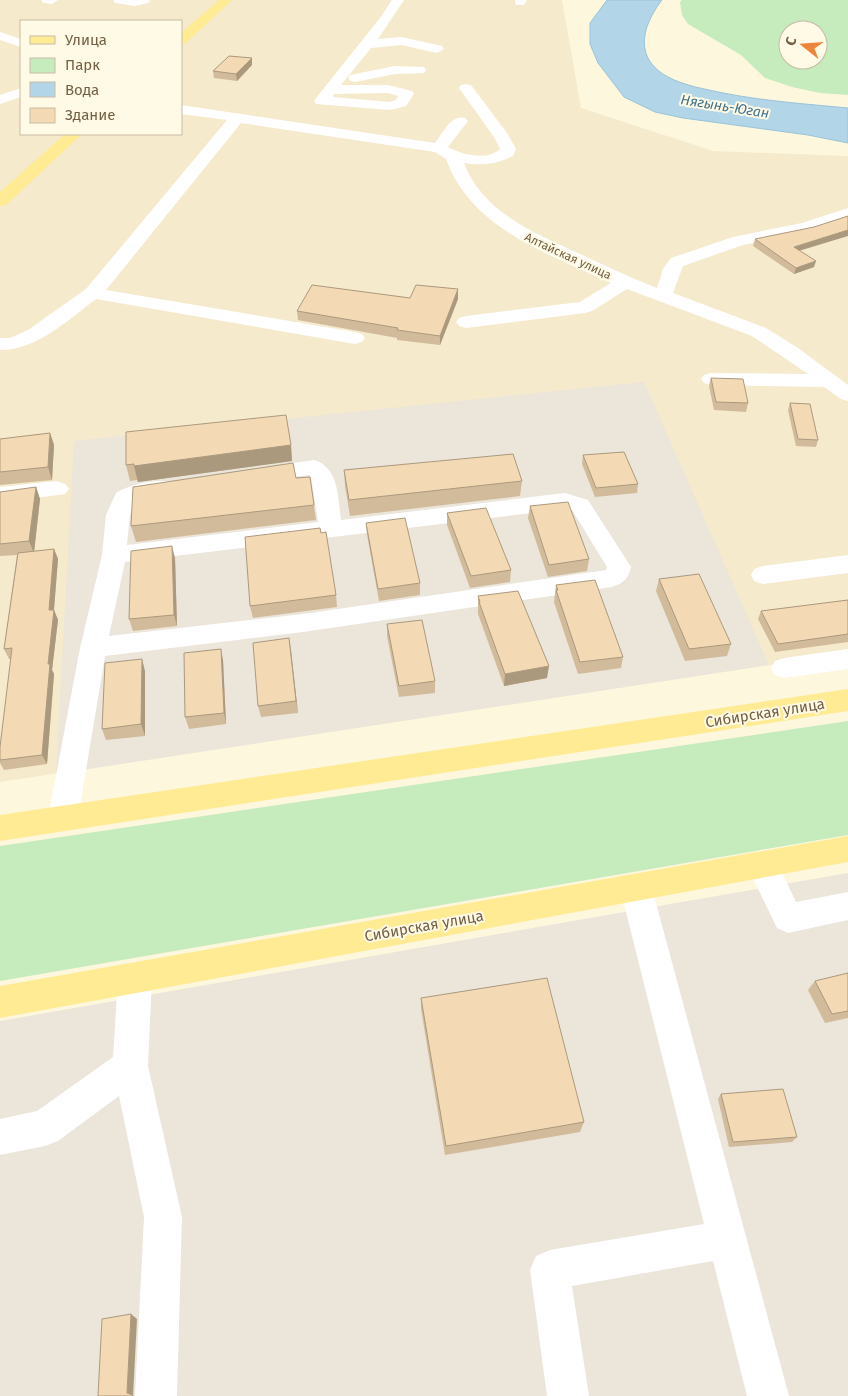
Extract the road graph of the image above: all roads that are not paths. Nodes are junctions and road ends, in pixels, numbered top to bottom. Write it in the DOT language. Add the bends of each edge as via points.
graph roads {
  1 [pos="46,0"];
  2 [pos="52,0"];
  3 [pos="119,0"];
  4 [pos="144,0"];
  5 [pos="226,0"];
  6 [pos="389,14"];
  7 [pos="406,16"];
  8 [pos="0,36"];
  9 [pos="421,37"];
  10 [pos="182,39"];
  11 [pos="20,43"];
  12 [pos="367,44"];
  13 [pos="437,49"];
  14 [pos="419,70"];
  15 [pos="3,83"];
  16 [pos="20,85"];
  17 [pos="334,86"];
  18 [pos="466,88"];
  19 [pos="20,92"];
  20 [pos="0,100"];
  21 [pos="321,102"];
  22 [pos="182,109"];
  23 [pos="238,117"];
  24 [pos="460,121"];
  25 [pos="300,126"];
  26 [pos="73,135"];
  27 [pos="446,152"];
  28 [pos="0,201"];
  29 [pos="848,213"];
  30 [pos="625,282"];
  31 [pos="93,293"];
  32 [pos="661,296"];
  33 [pos="466,322"];
  34 [pos="355,338"];
  35 [pos="0,344"];
  36 [pos="809,365"];
  37 [pos="846,365"];
  38 [pos="712,379"];
  39 [pos="831,381"];
  40 [pos="848,395"];
  41 [pos="239,478"];
  42 [pos="192,484"];
  43 [pos="57,489"];
  44 [pos="0,495"];
  45 [pos="331,529"];
  46 [pos="114,555"];
  47 [pos="848,564"];
  48 [pos="763,575"];
  49 [pos="94,648"];
  50 [pos="848,659"];
  51 [pos="784,668"];
  52 [pos="848,700"];
  53 [pos="63,818"];
  54 [pos="0,828"];
  55 [pos="848,849"];
  56 [pos="762,864"];
  57 [pos="636,888"];
  58 [pos="848,906"];
  59 [pos="135,977"];
  60 [pos="0,1002"];
  61 [pos="130,1066"];
  62 [pos="0,1137"];
  63 [pos="728,1239"];
  64 [pos="156,1396"];
  65 [pos="568,1396"];
  66 [pos="768,1396"];
  1 -- 2 [label="street"];
  3 -- 4 [label="street"];
  5 -- 10 [label="main road"];
  6 -- 7 [label="street"];
  6 -- 9 [label="street" via="409,33"];
  6 -- 12 [label="street"];
  8 -- 11 [label="street"];
  9 -- 12 [label="street"];
  9 -- 13 [label="street"];
  12 -- 17 [label="street"];
  14 -- 17 [label="street" via="376,73"];
  15 -- 16 [label="street"];
  17 -- 21 [label="street"];
  17 -- 21 [label="street" via="388,89 406,94 401,103 390,106"];
  18 -- 27 [label="street" via="502,136 507,153 486,161 470,160"];
  19 -- 20 [label="street"];
  21 -- 25 [label="street"];
  22 -- 23 [label="street"];
  23 -- 25 [label="street"];
  23 -- 31 [label="street"];
  24 -- 27 [label="street"];
  25 -- 27 [label="street"];
  26 -- 28 [label="main road"];
  27 -- 30 [label="street, Алтайская улица" via="467,187 506,224 537,243"];
  29 -- 32 [label="street" via="806,227 739,241 677,262 670,271 668,288"];
  30 -- 32 [label="street, Алтайская улица"];
  30 -- 33 [label="street" via="585,307"];
  31 -- 34 [label="street"];
  31 -- 35 [label="street" via="35,334 13,344"];
  32 -- 36 [label="street, Алтайская улица" via="760,332"];
  36 -- 37 [label="street"];
  36 -- 39 [label="street, Алтайская улица"];
  38 -- 39 [label="street"];
  39 -- 40 [label="street, Алтайская улица"];
  41 -- 45 [label="street" via="314,467 322,474"];
  42 -- 46 [label="street" via="135,492 124,498 118,515"];
  43 -- 44 [label="street"];
  45 -- 46 [label="street"];
  45 -- 49 [label="street" via="565,501 580,505 619,567 617,575 612,578 303,623"];
  46 -- 49 [label="street"];
  47 -- 48 [label="street"];
  49 -- 53 [label="street"];
  50 -- 51 [label="street"];
  52 -- 53 [label="main road, Сибирская улица"];
  53 -- 54 [label="main road, Сибирская улица"];
  55 -- 56 [label="main road, Сибирская улица"];
  56 -- 57 [label="main road, Сибирская улица"];
  56 -- 58 [label="street" via="788,918"];
  57 -- 59 [label="main road, Сибирская улица"];
  57 -- 63 [label="street"];
  59 -- 60 [label="main road, Сибирская улица"];
  59 -- 61 [label="street"];
  61 -- 62 [label="street" via="45,1128"];
  61 -- 64 [label="street" via="163,1218"];
  63 -- 65 [label="street" via="550,1270"];
  63 -- 66 [label="street"];
}
